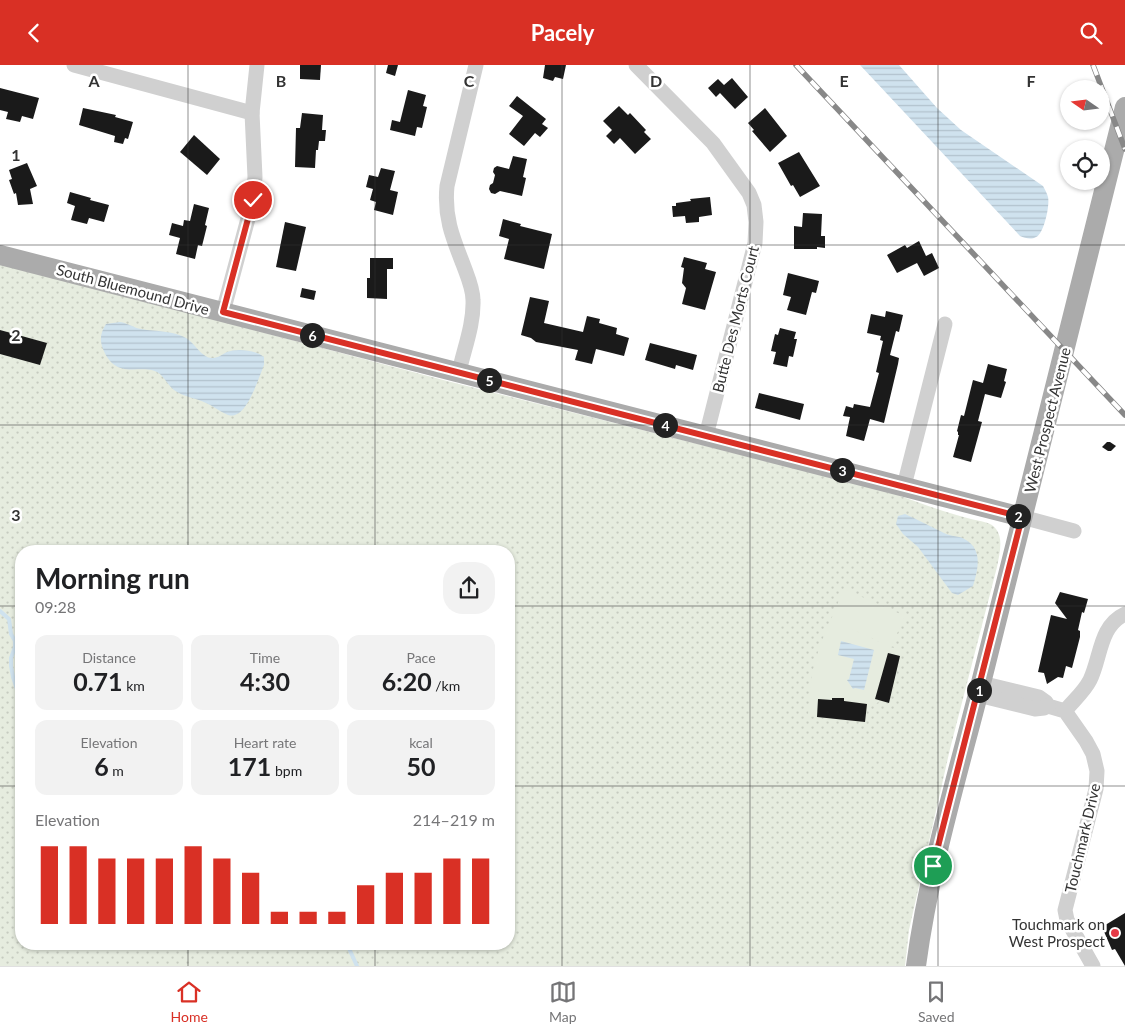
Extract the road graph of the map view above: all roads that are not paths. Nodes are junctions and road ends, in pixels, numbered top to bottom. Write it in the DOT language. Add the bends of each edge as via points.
graph roads {
  1 [pos="74,65"];
  2 [pos="257,65"];
  3 [pos="476,65"];
  4 [pos="636,65"];
  5 [pos="1125,107"];
  6 [pos="252,113"];
  7 [pos="0,255"];
  8 [pos="223,312"];
  9 [pos="945,324"];
  10 [pos="459,372"];
  11 [pos="706,435"];
  12 [pos="904,486"];
  13 [pos="1022,517"];
  14 [pos="1074,531"];
  15 [pos="1125,614"];
  16 [pos="980,689"];
  17 [pos="1065,711"];
  18 [pos="916,966"];
  19 [pos="1093,966"];
  1 -- 6 [label="street"];
  2 -- 6 [label="street"];
  3 -- 10 [label="street" via="449,177 445,210 474,299"];
  4 -- 11 [label="street, Butte Des Morts Court" via="713,143 754,205 756,243"];
  5 -- 13 [label="main road, West Prospect Avenue"];
  6 -- 8 [label="street" via="253,200"];
  7 -- 8 [label="main road, South Bluemound Drive"];
  8 -- 10 [label="main road, South Bluemound Drive"];
  9 -- 12 [label="street"];
  10 -- 11 [label="main road, South Bluemound Drive"];
  11 -- 12 [label="main road, South Bluemound Drive"];
  12 -- 13 [label="main road, South Bluemound Drive"];
  13 -- 14 [label="street"];
  13 -- 16 [label="main road, West Prospect Avenue"];
  15 -- 17 [label="street" via="1111,624 1088,683"];
  16 -- 17 [label="street" via="1039,697 1048,706"];
  16 -- 18 [label="main road, West Prospect Avenue" via="933,866"];
  17 -- 19 [label="street, Touchmark Drive" via="1093,754 1097,771 1096,789 1065,910 1070,927"];
}
